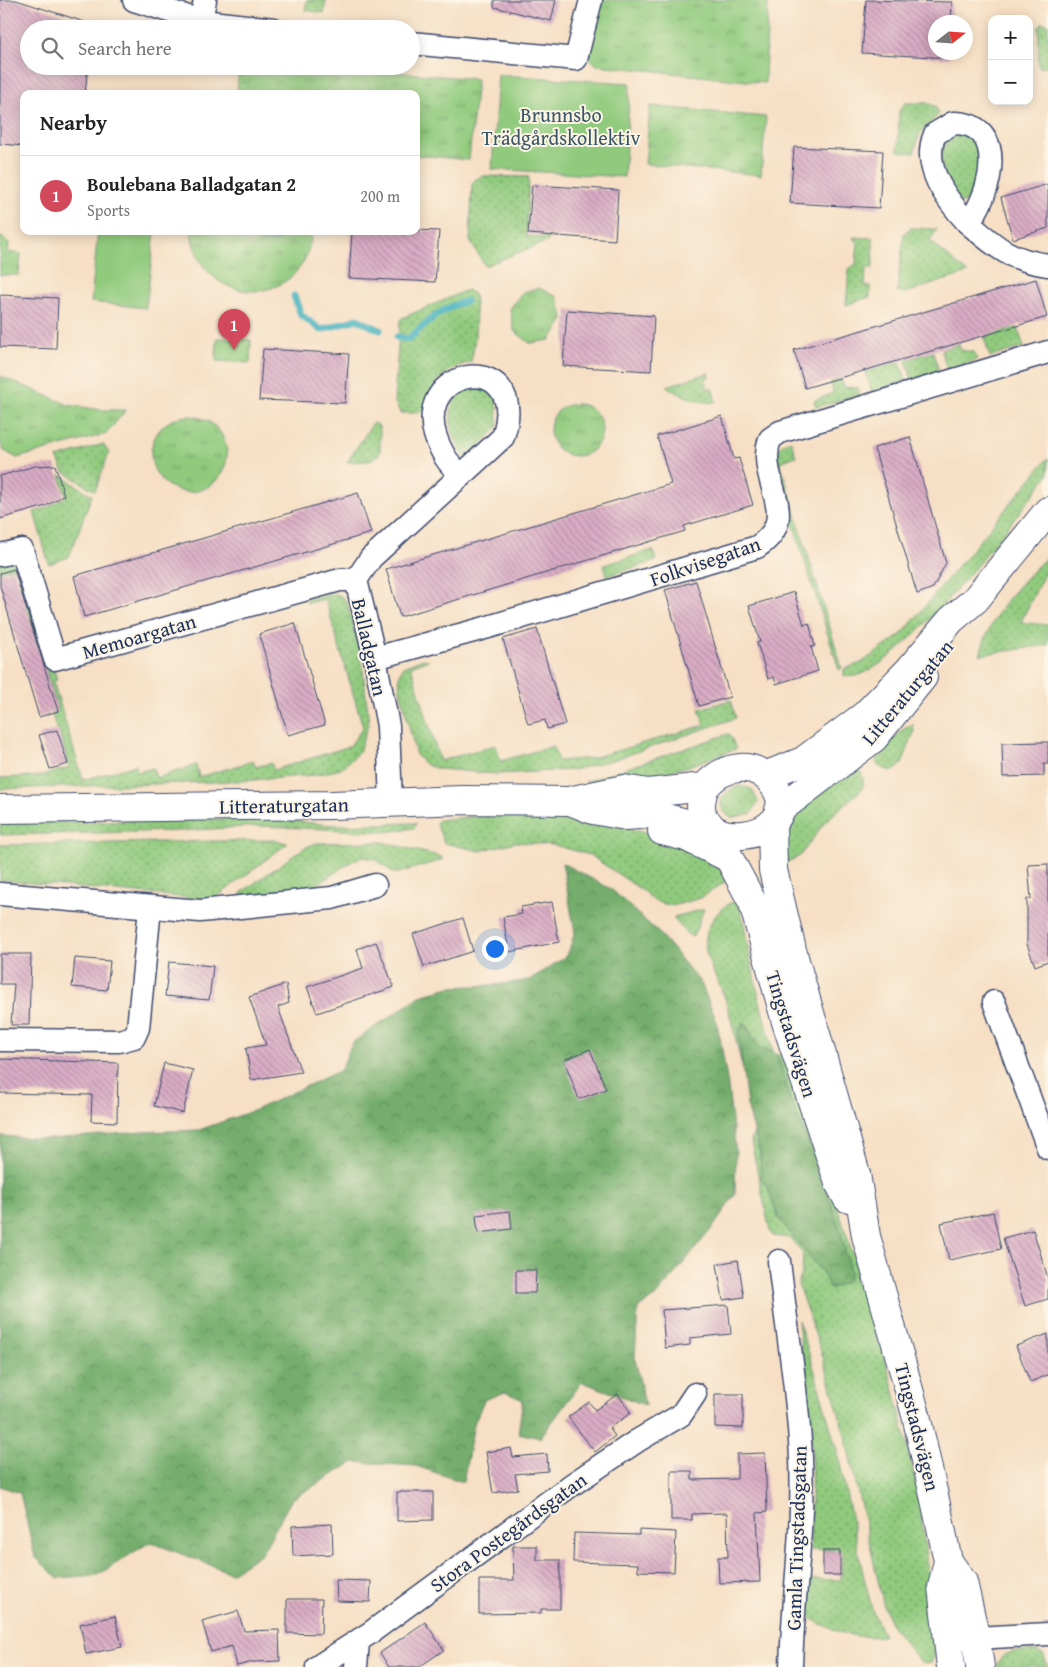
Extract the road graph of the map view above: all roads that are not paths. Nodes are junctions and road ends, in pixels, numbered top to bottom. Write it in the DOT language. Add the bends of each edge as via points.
graph roads {
  1 [pos="134,0"];
  2 [pos="591,0"];
  3 [pos="203,11"];
  4 [pos="238,20"];
  5 [pos="420,44"];
  6 [pos="968,223"];
  7 [pos="1048,265"];
  8 [pos="1048,352"];
  9 [pos="461,476"];
  10 [pos="1048,511"];
  11 [pos="0,556"];
  12 [pos="356,580"];
  13 [pos="976,600"];
  14 [pos="375,658"];
  15 [pos="767,776"];
  16 [pos="705,787"];
  17 [pos="568,800"];
  18 [pos="391,803"];
  19 [pos="0,809"];
  20 [pos="626,816"];
  21 [pos="776,817"];
  22 [pos="714,828"];
  23 [pos="729,858"];
  24 [pos="375,885"];
  25 [pos="0,894"];
  26 [pos="150,908"];
  27 [pos="994,1002"];
  28 [pos="0,1040"];
  29 [pos="1048,1148"];
  30 [pos="866,1236"];
  31 [pos="780,1261"];
  32 [pos="695,1394"];
  33 [pos="948,1561"];
  34 [pos="1048,1634"];
  35 [pos="948,1639"];
  36 [pos="976,1639"];
  37 [pos="358,1641"];
  38 [pos="317,1667"];
  39 [pos="356,1667"];
  40 [pos="791,1667"];
  41 [pos="951,1667"];
  42 [pos="980,1667"];
  1 -- 3 [label="street"];
  2 -- 5 [label="street" via="576,59"];
  3 -- 4 [label="street"];
  6 -- 7 [label="street" via="1006,254"];
  8 -- 14 [label="street, Folkvisegatan" via="780,432 770,439 765,458 778,521 768,540 757,548"];
  9 -- 12 [label="street, Balladgatan" via="371,558"];
  10 -- 13 [label="street, Litteraturgatan"];
  11 -- 12 [label="street, Memoargatan" via="22,550 55,659 340,580"];
  12 -- 14 [label="street, Balladgatan"];
  13 -- 15 [label="street, Litteraturgatan" via="951,620 865,715 803,761"];
  13 -- 21 [label="street, Litteraturgatan" via="964,624 874,738"];
  14 -- 18 [label="street, Balladgatan" via="388,726"];
  15 -- 16 [label="street, Litteraturgatan" via="749,769 733,770 712,778"];
  15 -- 21 [label="street" via="777,790"];
  16 -- 17 [label="street, Litteraturgatan" via="648,793 624,789"];
  16 -- 22 [label="street" via="701,806"];
  17 -- 18 [label="street, Litteraturgatan"];
  17 -- 20 [label="street, Litteraturgatan" via="593,810"];
  18 -- 19 [label="street, Litteraturgatan"];
  20 -- 22 [label="street, Litteraturgatan" via="650,814"];
  20 -- 23 [label="street, Litteraturgatan" via="638,824 686,837"];
  21 -- 22 [label="street, Litteraturgatan" via="763,830 744,836"];
  21 -- 30 [label="street, Tingstadsvägen" via="773,870 792,950 856,1174"];
  22 -- 23 [label="street, Tingstadsvägen"];
  23 -- 30 [label="street, Tingstadsvägen" via="753,903 786,1022 839,1183"];
  24 -- 26 [label="street" via="332,898 242,908 200,911"];
  25 -- 26 [label="street"];
  26 -- 28 [label="street" via="138,1028 134,1037 119,1042"];
  27 -- 29 [label="street"];
  30 -- 33 [label="street, Tingstadsvägen" via="916,1415"];
  31 -- 40 [label="street, Gamla Tingstadsgatan" via="796,1388 801,1459 800,1535 792,1614"];
  32 -- 37 [label="street, Stora Postegårdsgatan" via="681,1415 637,1440 570,1486"];
  33 -- 35 [label="street, Tingstadsvägen" via="942,1587"];
  33 -- 36 [label="street, Tingstadsvägen" via="963,1582"];
  34 -- 36 [label="street"];
  35 -- 36 [label="street"];
  35 -- 41 [label="street, Tingstadsvägen"];
  36 -- 42 [label="street, Tingstadsvägen"];
  37 -- 38 [label="street, Stora Postegårdsgatan"];
  37 -- 39 [label="street"];
}
